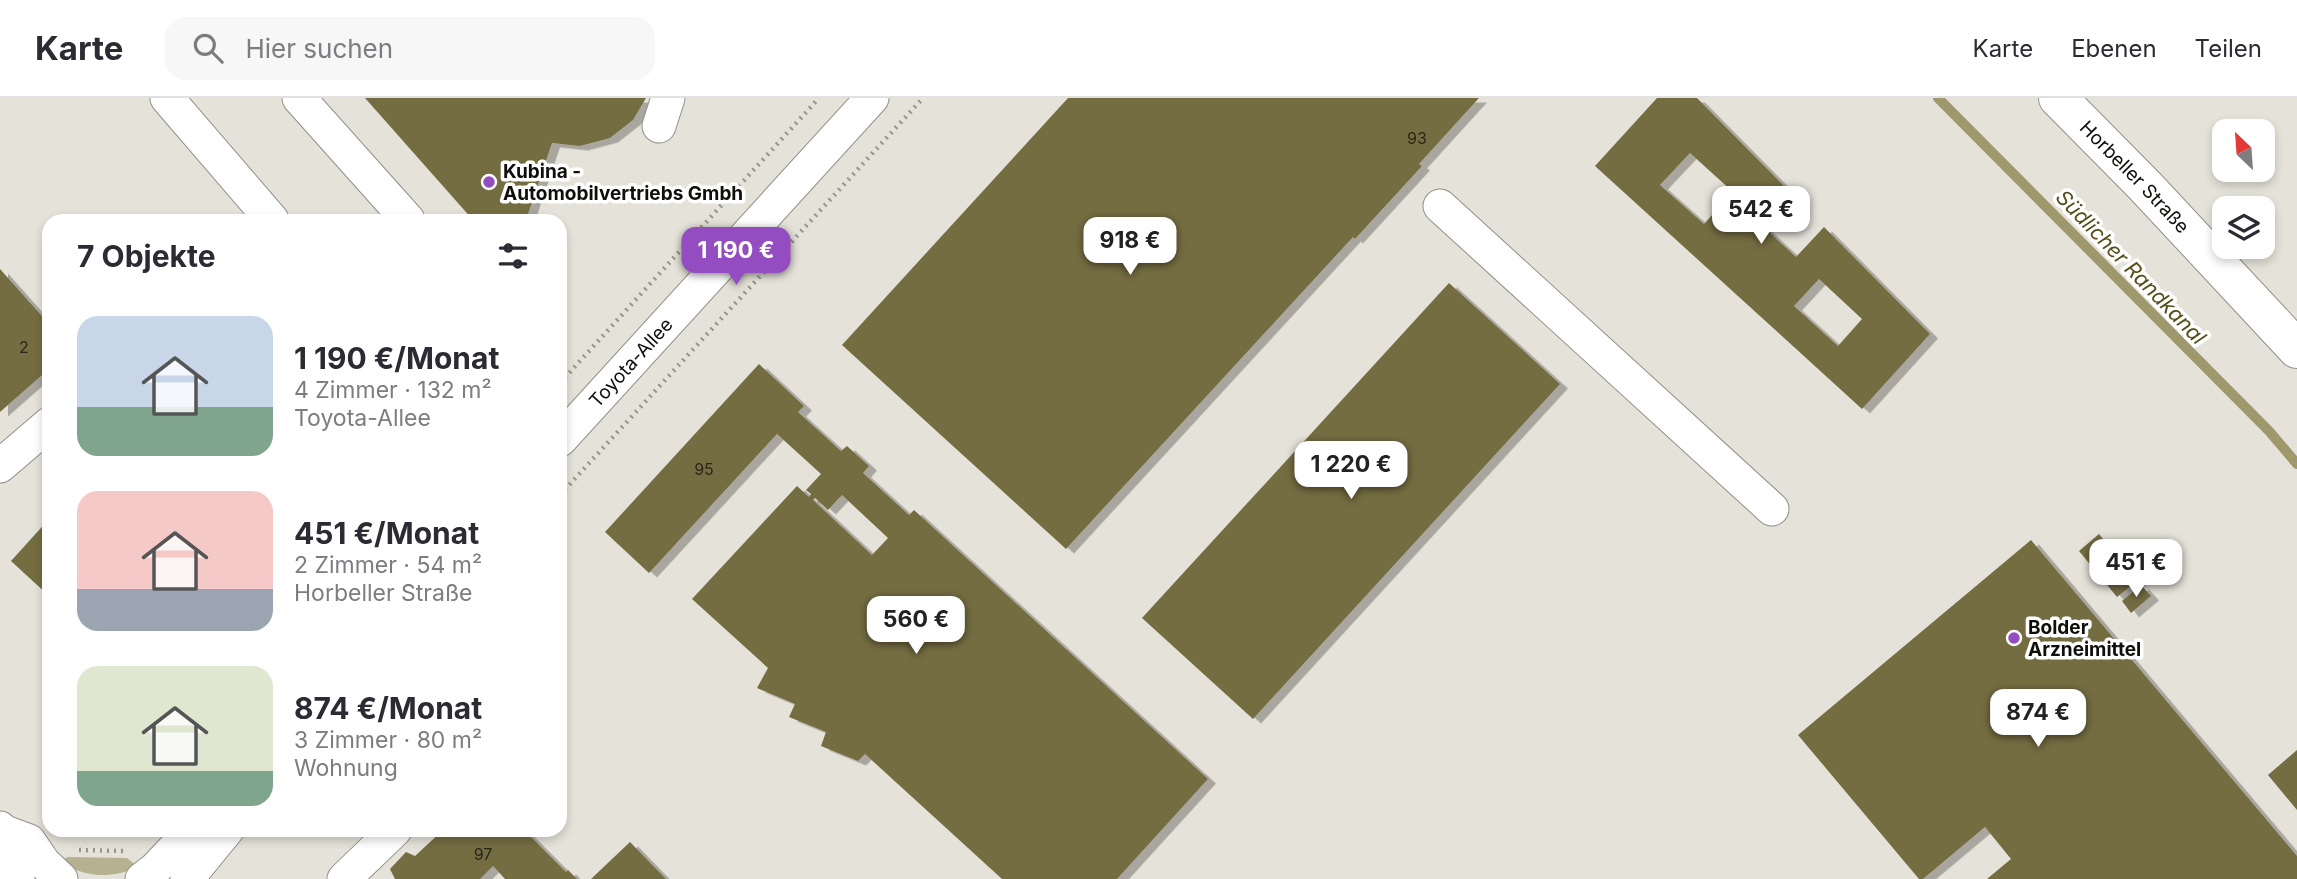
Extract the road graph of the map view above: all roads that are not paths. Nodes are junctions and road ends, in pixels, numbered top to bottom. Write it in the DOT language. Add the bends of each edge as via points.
graph roads {
  1 [pos="167,98"];
  2 [pos="299,98"];
  3 [pos="872,98"];
  4 [pos="2058,98"];
  5 [pos="1440,206"];
  6 [pos="267,214"];
  7 [pos="403,214"];
  8 [pos="2297,349"];
  9 [pos="42,430"];
  10 [pos="567,432"];
  11 [pos="0,466"];
  12 [pos="1772,509"];
  13 [pos="1,830"];
  14 [pos="185,837"];
  15 [pos="221,837"];
  16 [pos="388,837"];
  17 [pos="68,865"];
  18 [pos="136,865"];
  19 [pos="18,879"];
  20 [pos="187,879"];
  21 [pos="344,879"];
  1 -- 6 [label="street"];
  2 -- 7 [label="street"];
  3 -- 10 [label="street, Toyota-Allee"];
  4 -- 8 [label="main road, Horbeller Straße"];
  5 -- 12 [label="street"];
  9 -- 11 [label="street"];
  13 -- 17 [label="street" via="29,841 44,863"];
  13 -- 19 [label="street" via="6,860"];
  14 -- 18 [label="street" via="155,869"];
  15 -- 20 [label="street"];
  16 -- 21 [label="street"];
}
